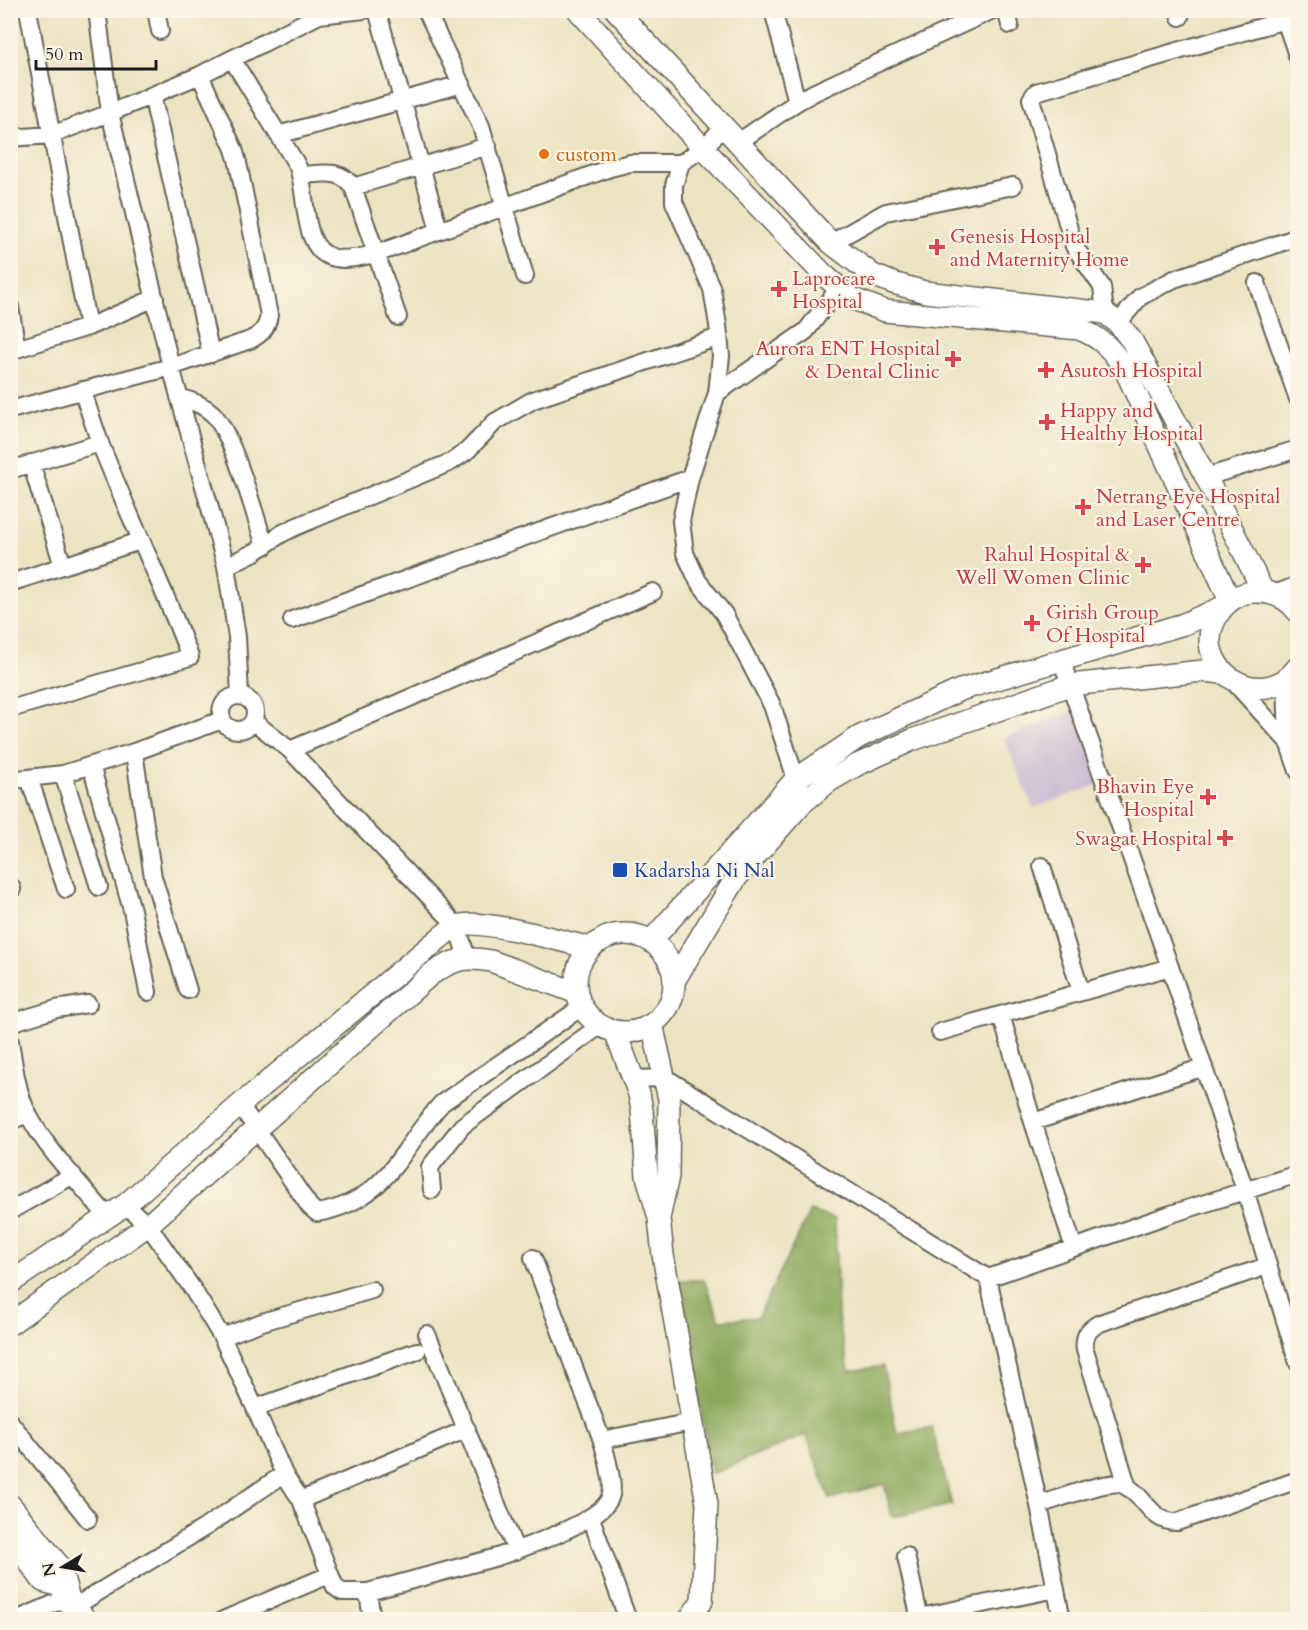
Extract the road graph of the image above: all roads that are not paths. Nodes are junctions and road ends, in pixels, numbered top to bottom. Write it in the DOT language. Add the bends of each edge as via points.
graph roads {
  1 [pos="28,10"];
  2 [pos="97,10"];
  3 [pos="156,10"];
  4 [pos="364,10"];
  5 [pos="377,10"];
  6 [pos="426,10"];
  7 [pos="578,10"];
  8 [pos="616,10"];
  9 [pos="773,10"];
  10 [pos="993,10"];
  11 [pos="302,16"];
  12 [pos="160,31"];
  13 [pos="1298,57"];
  14 [pos="232,59"];
  15 [pos="200,75"];
  16 [pos="462,84"];
  17 [pos="152,95"];
  18 [pos="402,100"];
  19 [pos="797,102"];
  20 [pos="110,113"];
  21 [pos="51,135"];
  22 [pos="278,135"];
  23 [pos="730,135"];
  24 [pos="10,138"];
  25 [pos="488,146"];
  26 [pos="703,148"];
  27 [pos="681,163"];
  28 [pos="421,166"];
  29 [pos="302,175"];
  30 [pos="1013,186"];
  31 [pos="353,187"];
  32 [pos="505,207"];
  33 [pos="439,231"];
  34 [pos="1298,237"];
  35 [pos="831,243"];
  36 [pos="376,254"];
  37 [pos="525,276"];
  38 [pos="1257,283"];
  39 [pos="839,288"];
  40 [pos="155,298"];
  41 [pos="10,308"];
  42 [pos="398,317"];
  43 [pos="1111,318"];
  44 [pos="88,327"];
  45 [pos="719,337"];
  46 [pos="14,350"];
  47 [pos="212,354"];
  48 [pos="171,367"];
  49 [pos="82,390"];
  50 [pos="717,393"];
  51 [pos="179,397"];
  52 [pos="1298,399"];
  53 [pos="10,410"];
  54 [pos="100,443"];
  55 [pos="1298,449"];
  56 [pos="32,463"];
  57 [pos="10,470"];
  58 [pos="1206,477"];
  59 [pos="690,478"];
  60 [pos="140,541"];
  61 [pos="265,546"];
  62 [pos="63,566"];
  63 [pos="226,566"];
  64 [pos="10,583"];
  65 [pos="1298,585"];
  66 [pos="653,592"];
  67 [pos="1268,593"];
  68 [pos="1226,604"];
  69 [pos="1298,612"];
  70 [pos="292,620"];
  71 [pos="1061,659"];
  72 [pos="1294,672"];
  73 [pos="1228,677"];
  74 [pos="1070,685"];
  75 [pos="240,695"];
  76 [pos="10,709"];
  77 [pos="222,720"];
  78 [pos="253,721"];
  79 [pos="1288,742"];
  80 [pos="290,750"];
  81 [pos="134,752"];
  82 [pos="91,765"];
  83 [pos="1298,771"];
  84 [pos="63,774"];
  85 [pos="28,778"];
  86 [pos="796,779"];
  87 [pos="10,780"];
  88 [pos="809,798"];
  89 [pos="1042,866"];
  90 [pos="99,887"];
  91 [pos="66,889"];
  92 [pos="457,926"];
  93 [pos="651,941"];
  94 [pos="591,948"];
  95 [pos="467,958"];
  96 [pos="1170,967"];
  97 [pos="674,981"];
  98 [pos="188,990"];
  99 [pos="148,992"];
  100 [pos="1082,992"];
  101 [pos="580,1000"];
  102 [pos="88,1004"];
  103 [pos="1001,1015"];
  104 [pos="10,1023"];
  105 [pos="652,1024"];
  106 [pos="608,1028"];
  107 [pos="940,1032"];
  108 [pos="10,1041"];
  109 [pos="1204,1067"];
  110 [pos="666,1078"];
  111 [pos="633,1079"];
  112 [pos="240,1105"];
  113 [pos="28,1114"];
  114 [pos="10,1121"];
  115 [pos="1033,1122"];
  116 [pos="255,1129"];
  117 [pos="1298,1174"];
  118 [pos="73,1175"];
  119 [pos="432,1190"];
  120 [pos="1245,1190"];
  121 [pos="12,1209"];
  122 [pos="117,1211"];
  123 [pos="659,1218"];
  124 [pos="148,1225"];
  125 [pos="1074,1248"];
  126 [pos="533,1258"];
  127 [pos="1267,1266"];
  128 [pos="988,1278"];
  129 [pos="10,1283"];
  130 [pos="372,1290"];
  131 [pos="10,1324"];
  132 [pos="427,1334"];
  133 [pos="222,1337"];
  134 [pos="417,1351"];
  135 [pos="1298,1363"];
  136 [pos="255,1408"];
  137 [pos="10,1422"];
  138 [pos="692,1422"];
  139 [pos="467,1429"];
  140 [pos="602,1440"];
  141 [pos="284,1474"];
  142 [pos="1298,1480"];
  143 [pos="1128,1488"];
  144 [pos="302,1500"];
  145 [pos="1039,1505"];
  146 [pos="10,1507"];
  147 [pos="591,1518"];
  148 [pos="88,1519"];
  149 [pos="10,1533"];
  150 [pos="516,1551"];
  151 [pos="906,1556"];
  152 [pos="329,1575"];
  153 [pos="1056,1589"];
  154 [pos="368,1592"];
  155 [pos="72,1602"];
  156 [pos="920,1618"];
  157 [pos="16,1620"];
  158 [pos="223,1620"];
  159 [pos="372,1620"];
  160 [pos="628,1620"];
  161 [pos="689,1620"];
  162 [pos="1062,1620"];
  1 -- 21 [label="street"];
  2 -- 20 [label="street"];
  3 -- 12 [label="street"];
  4 -- 11 [label="street"];
  5 -- 18 [label="street"];
  6 -- 16 [label="street"];
  7 -- 26 [label="street"];
  8 -- 23 [label="street"];
  9 -- 19 [label="street"];
  10 -- 19 [label="street"];
  11 -- 14 [label="street"];
  13 -- 43 [label="street" via="1285,20 1036,92 1031,99 1074,246 1102,287"];
  14 -- 15 [label="street"];
  14 -- 22 [label="street"];
  15 -- 17 [label="street"];
  15 -- 47 [label="street" via="237,156 268,315 261,334"];
  16 -- 18 [label="street"];
  16 -- 25 [label="street"];
  17 -- 20 [label="street"];
  17 -- 47 [label="street"];
  18 -- 22 [label="street"];
  18 -- 28 [label="street"];
  19 -- 23 [label="street"];
  20 -- 21 [label="street"];
  20 -- 40 [label="street"];
  21 -- 24 [label="street"];
  21 -- 44 [label="street"];
  22 -- 29 [label="street"];
  23 -- 26 [label="street"];
  23 -- 35 [label="street"];
  25 -- 28 [label="street"];
  25 -- 32 [label="street"];
  26 -- 27 [label="street"];
  26 -- 39 [label="street"];
  27 -- 32 [label="street" via="630,163"];
  27 -- 45 [label="street" via="674,185 674,202 712,289"];
  28 -- 31 [label="street"];
  28 -- 33 [label="street"];
  29 -- 31 [label="street" via="336,173"];
  29 -- 36 [label="street" via="310,233 318,250 336,259"];
  30 -- 35 [label="street" via="886,212"];
  31 -- 36 [label="street"];
  32 -- 33 [label="street"];
  32 -- 37 [label="street"];
  33 -- 36 [label="street"];
  34 -- 43 [label="street" via="1174,279"];
  35 -- 43 [label="street" via="873,275 893,284"];
  36 -- 42 [label="street"];
  38 -- 52 [label="street"];
  39 -- 50 [label="street" via="806,331"];
  39 -- 68 [label="street" via="851,298 885,311 1079,329 1095,335 1124,367"];
  40 -- 44 [label="street"];
  40 -- 48 [label="street"];
  41 -- 46 [label="street"];
  43 -- 58 [label="street" via="1132,341"];
  44 -- 46 [label="street"];
  45 -- 50 [label="street"];
  45 -- 61 [label="street" via="533,400 495,422 451,462 295,527"];
  47 -- 48 [label="street"];
  48 -- 49 [label="street"];
  48 -- 51 [label="street"];
  49 -- 53 [label="street"];
  49 -- 54 [label="street"];
  50 -- 59 [label="street"];
  51 -- 61 [label="street" via="198,403 213,414 225,432"];
  51 -- 63 [label="street"];
  54 -- 56 [label="street"];
  54 -- 60 [label="street"];
  55 -- 58 [label="street"];
  56 -- 57 [label="street"];
  56 -- 62 [label="street"];
  58 -- 67 [label="street"];
  59 -- 70 [label="street"];
  59 -- 86 [label="street" via="681,521 686,553 698,580 724,614 772,705"];
  60 -- 62 [label="street"];
  60 -- 76 [label="street" via="190,657"];
  61 -- 63 [label="street"];
  62 -- 64 [label="street"];
  63 -- 75 [label="street" via="237,637"];
  65 -- 67 [label="street"];
  66 -- 80 [label="street"];
  67 -- 68 [label="street" via="1248,592"];
  67 -- 69 [label="street" via="1286,600"];
  68 -- 71 [label="street" via="1184,624"];
  68 -- 73 [label="street" via="1216,617 1210,640 1216,663"];
  71 -- 74 [label="street"];
  71 -- 86 [label="street" via="960,690 919,708 859,737"];
  72 -- 73 [label="street" via="1273,686 1260,688"];
  72 -- 79 [label="street"];
  73 -- 74 [label="street" via="1203,671"];
  73 -- 79 [label="street"];
  74 -- 88 [label="street" via="912,740 857,765"];
  74 -- 96 [label="street"];
  75 -- 77 [label="street" via="225,700 220,710"];
  75 -- 78 [label="street" via="253,705"];
  77 -- 78 [label="street" via="235,730"];
  77 -- 81 [label="street"];
  78 -- 80 [label="street"];
  79 -- 83 [label="street"];
  80 -- 92 [label="street"];
  81 -- 82 [label="street"];
  81 -- 98 [label="street" via="153,877"];
  82 -- 84 [label="street"];
  82 -- 99 [label="street" via="132,910"];
  84 -- 85 [label="street"];
  84 -- 90 [label="street"];
  85 -- 87 [label="street"];
  85 -- 91 [label="street"];
  86 -- 88 [label="street"];
  86 -- 93 [label="street"];
  88 -- 97 [label="street" via="736,878"];
  89 -- 100 [label="street"];
  92 -- 94 [label="street" via="489,925"];
  92 -- 95 [label="street"];
  92 -- 112 [label="street"];
  93 -- 94 [label="street" via="636,934 620,933"];
  93 -- 97 [label="street" via="663,951"];
  94 -- 101 [label="street" via="578,969"];
  95 -- 101 [label="street" via="491,961"];
  95 -- 116 [label="street" via="430,975"];
  96 -- 100 [label="street"];
  96 -- 109 [label="street"];
  97 -- 105 [label="street" via="669,1005"];
  100 -- 103 [label="street"];
  101 -- 106 [label="street"];
  101 -- 116 [label="street" via="442,1103 390,1173 354,1201 317,1212 310,1207"];
  102 -- 104 [label="street"];
  103 -- 107 [label="street"];
  103 -- 115 [label="street"];
  105 -- 106 [label="street" via="627,1032"];
  105 -- 110 [label="street"];
  106 -- 111 [label="street"];
  106 -- 119 [label="street" via="462,1126 430,1167"];
  108 -- 113 [label="street" via="18,1088"];
  109 -- 115 [label="street"];
  109 -- 120 [label="street"];
  110 -- 111 [label="street"];
  110 -- 123 [label="street" via="670,1120 668,1176"];
  110 -- 128 [label="street"];
  111 -- 123 [label="street" via="642,1110 647,1176"];
  112 -- 116 [label="street"];
  112 -- 122 [label="street"];
  113 -- 114 [label="street"];
  113 -- 118 [label="street"];
  115 -- 125 [label="street"];
  116 -- 124 [label="street"];
  117 -- 120 [label="street"];
  118 -- 121 [label="street"];
  118 -- 122 [label="street"];
  120 -- 125 [label="street"];
  120 -- 127 [label="street"];
  122 -- 124 [label="street"];
  122 -- 129 [label="street"];
  123 -- 138 [label="street"];
  124 -- 131 [label="street"];
  124 -- 133 [label="street"];
  125 -- 128 [label="street"];
  126 -- 140 [label="street"];
  127 -- 135 [label="street"];
  127 -- 143 [label="street" via="1100,1323 1086,1334 1085,1350"];
  128 -- 145 [label="street"];
  130 -- 133 [label="street"];
  132 -- 139 [label="street"];
  133 -- 136 [label="street"];
  134 -- 136 [label="street"];
  136 -- 141 [label="street"];
  137 -- 148 [label="street"];
  138 -- 140 [label="street"];
  138 -- 161 [label="street" via="707,1504 702,1601"];
  139 -- 144 [label="street"];
  139 -- 150 [label="street"];
  140 -- 147 [label="street" via="612,1488 602,1510"];
  141 -- 144 [label="street"];
  141 -- 155 [label="street" via="204,1528"];
  142 -- 143 [label="street" via="1177,1522 1161,1520"];
  143 -- 145 [label="street" via="1113,1484"];
  144 -- 152 [label="street"];
  145 -- 153 [label="street"];
  146 -- 155 [label="main road" via="59,1568"];
  147 -- 150 [label="street"];
  147 -- 160 [label="street"];
  149 -- 155 [label="main road" via="44,1580"];
  150 -- 154 [label="street"];
  151 -- 156 [label="street"];
  152 -- 154 [label="street" via="342,1592"];
  152 -- 158 [label="street"];
  153 -- 156 [label="street"];
  153 -- 162 [label="street"];
  154 -- 159 [label="street"];
  155 -- 157 [label="street"];
}
